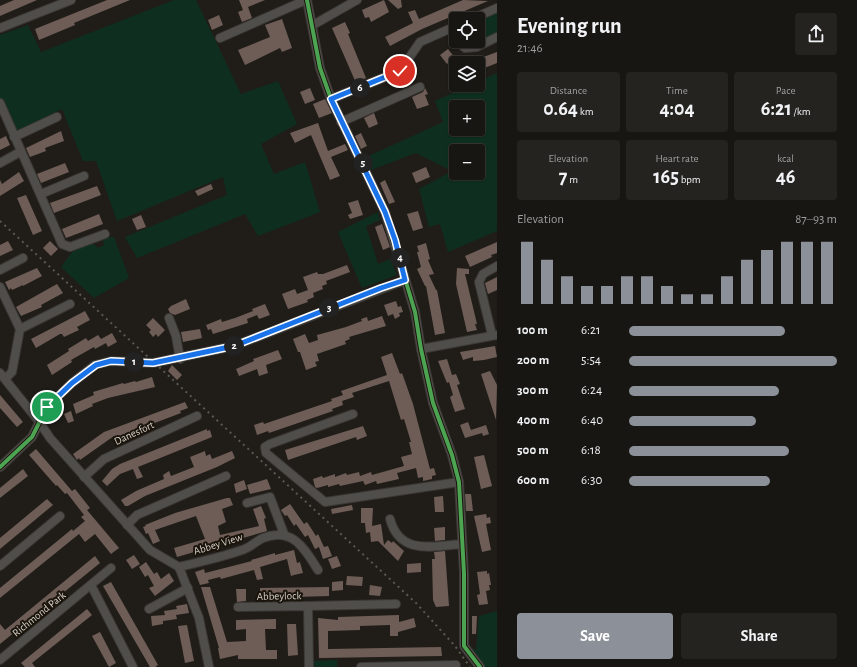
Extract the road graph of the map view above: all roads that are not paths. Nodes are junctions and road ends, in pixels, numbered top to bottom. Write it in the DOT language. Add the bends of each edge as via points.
graph roads {
  1 [pos="71,0"];
  2 [pos="307,0"];
  3 [pos="357,0"];
  4 [pos="497,8"];
  5 [pos="485,13"];
  6 [pos="313,25"];
  7 [pos="0,28"];
  8 [pos="449,29"];
  9 [pos="497,37"];
  10 [pos="220,38"];
  11 [pos="485,43"];
  12 [pos="420,87"];
  13 [pos="331,99"];
  14 [pos="0,104"];
  15 [pos="57,117"];
  16 [pos="341,122"];
  17 [pos="14,137"];
  18 [pos="20,152"];
  19 [pos="0,163"];
  20 [pos="84,176"];
  21 [pos="41,194"];
  22 [pos="105,234"];
  23 [pos="23,258"];
  24 [pos="497,266"];
  25 [pos="0,270"];
  26 [pos="405,280"];
  27 [pos="0,287"];
  28 [pos="70,304"];
  29 [pos="169,318"];
  30 [pos="20,329"];
  31 [pos="494,335"];
  32 [pos="421,349"];
  33 [pos="180,359"];
  34 [pos="2,376"];
  35 [pos="353,414"];
  36 [pos="197,416"];
  37 [pos="40,422"];
  38 [pos="0,467"];
  39 [pos="226,476"];
  40 [pos="84,477"];
  41 [pos="459,482"];
  42 [pos="246,503"];
  43 [pos="60,516"];
  44 [pos="390,518"];
  45 [pos="127,525"];
  46 [pos="284,534"];
  47 [pos="462,544"];
  48 [pos="0,566"];
  49 [pos="111,568"];
  50 [pos="179,568"];
  51 [pos="318,570"];
  52 [pos="91,585"];
  53 [pos="188,588"];
  54 [pos="396,604"];
  55 [pos="308,606"];
  56 [pos="238,607"];
  57 [pos="149,609"];
  58 [pos="0,660"];
  59 [pos="456,665"];
  60 [pos="133,667"];
  61 [pos="208,667"];
  62 [pos="309,667"];
  63 [pos="361,667"];
  64 [pos="480,667"];
  1 -- 7 [label="street"];
  2 -- 6 [label="street"];
  2 -- 10 [label="street"];
  3 -- 6 [label="street"];
  4 -- 5 [label="street"];
  6 -- 13 [label="street" via="320,68"];
  8 -- 13 [label="street" via="420,42 400,71"];
  9 -- 11 [label="street"];
  12 -- 16 [label="street"];
  13 -- 16 [label="street"];
  14 -- 17 [label="street"];
  15 -- 17 [label="street"];
  16 -- 26 [label="street" via="385,212"];
  17 -- 18 [label="street"];
  18 -- 19 [label="street"];
  18 -- 21 [label="street"];
  20 -- 21 [label="street"];
  21 -- 22 [label="street" via="62,244 70,247"];
  23 -- 25 [label="street"];
  24 -- 31 [label="street" via="482,274 479,282"];
  26 -- 32 [label="street" via="415,312"];
  26 -- 33 [label="street" via="234,346"];
  27 -- 30 [label="street"];
  28 -- 30 [label="street"];
  29 -- 33 [label="street" via="176,336"];
  30 -- 34 [label="street" via="12,372"];
  31 -- 32 [label="street"];
  32 -- 41 [label="street" via="433,403"];
  33 -- 37 [label="street" via="153,363 111,361 96,365 47,407"];
  34 -- 37 [label="street"];
  35 -- 41 [label="street" via="270,444 265,447 266,453 325,502"];
  36 -- 40 [label="street, Danesfort" via="104,459"];
  37 -- 38 [label="street" via="32,437"];
  37 -- 40 [label="street" via="50,438"];
  39 -- 45 [label="street" via="137,515"];
  40 -- 45 [label="street"];
  41 -- 47 [label="street"];
  42 -- 46 [label="street" via="270,497"];
  43 -- 48 [label="street"];
  44 -- 47 [label="street" via="402,539 416,548"];
  45 -- 50 [label="street" via="150,550"];
  46 -- 50 [label="street, Abbey View" via="263,538 244,550"];
  46 -- 51 [label="street" via="304,549"];
  47 -- 64 [label="street" via="464,646"];
  49 -- 52 [label="street, Richmond Park"];
  50 -- 53 [label="street"];
  52 -- 58 [label="street, Richmond Park"];
  52 -- 60 [label="street"];
  53 -- 57 [label="street"];
  53 -- 61 [label="street" via="199,618"];
  54 -- 55 [label="street"];
  55 -- 56 [label="street, Abbeylock"];
  55 -- 62 [label="street, Abbeylock"];
  59 -- 63 [label="street"];
}
